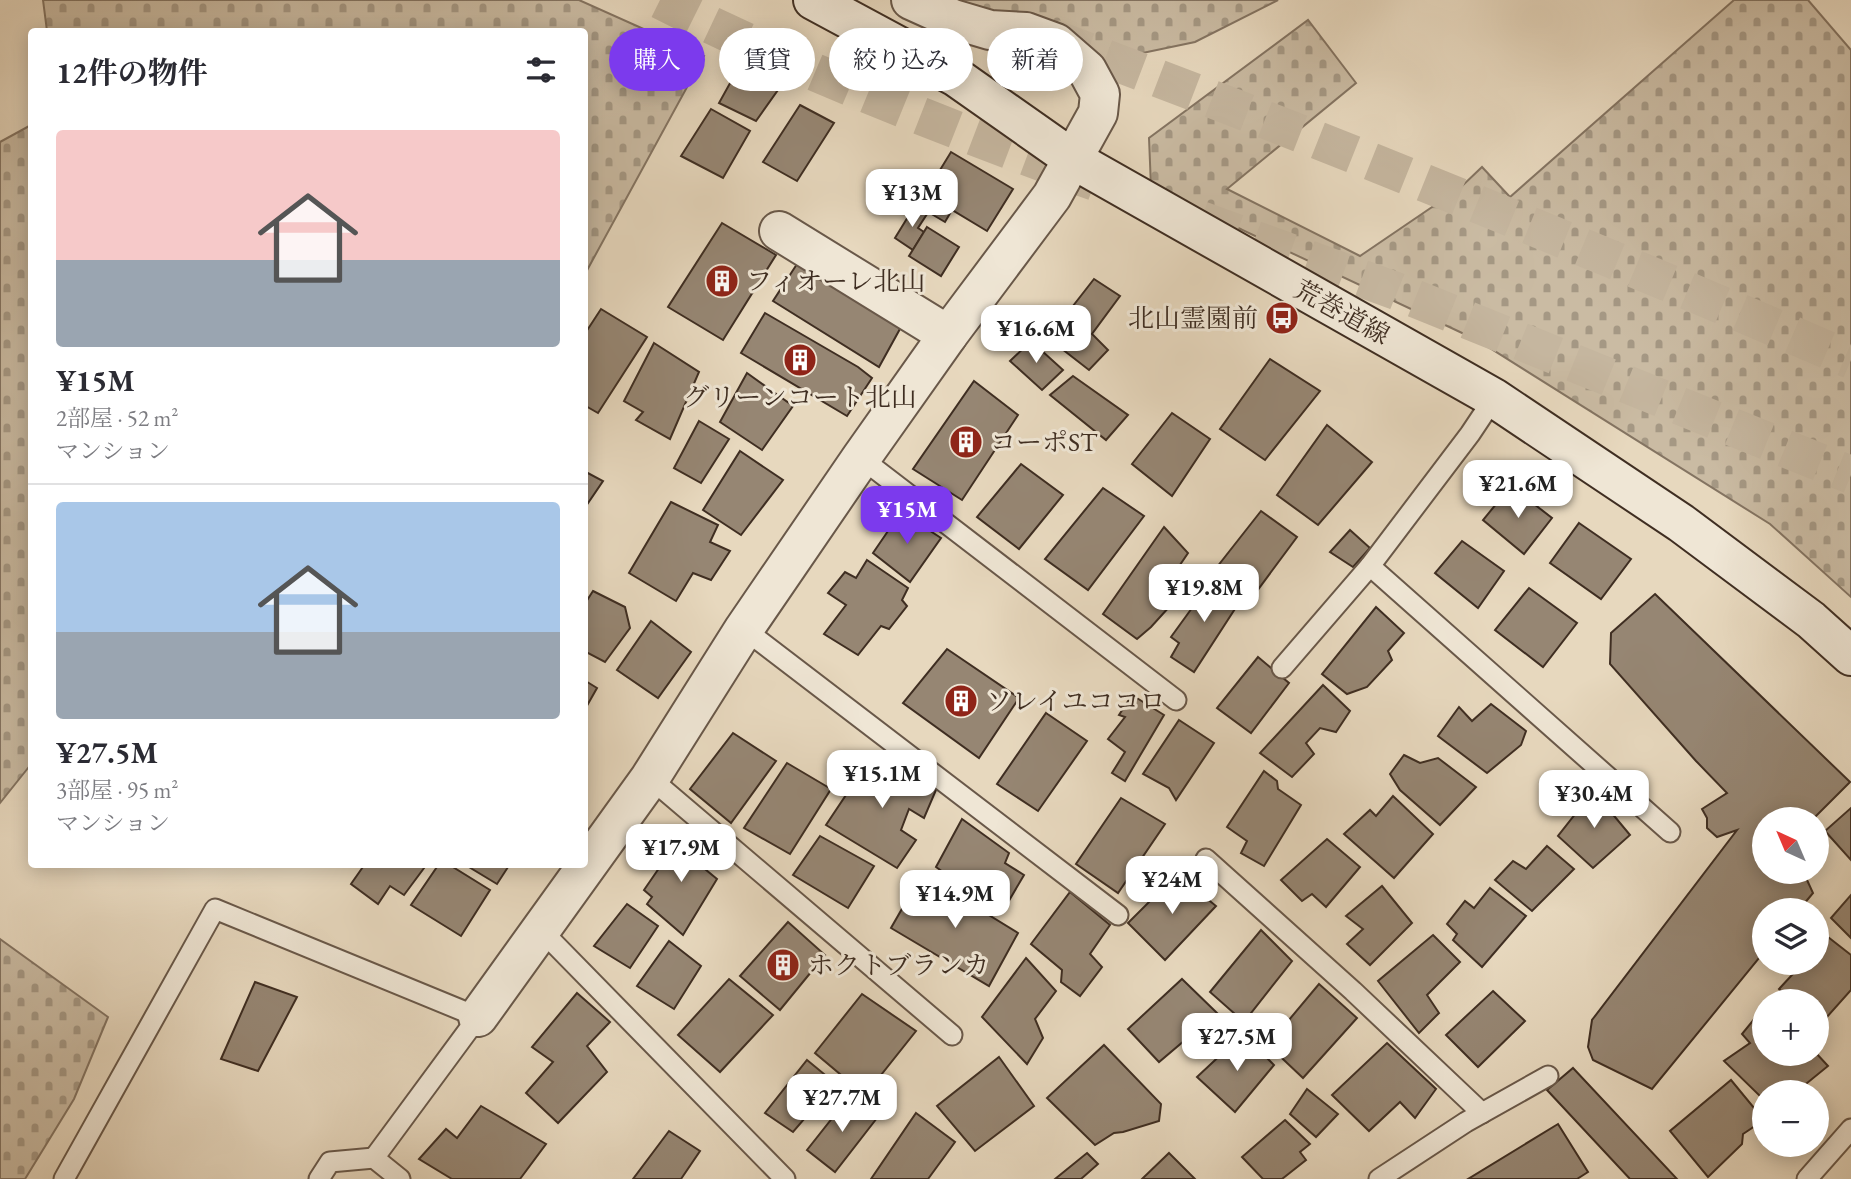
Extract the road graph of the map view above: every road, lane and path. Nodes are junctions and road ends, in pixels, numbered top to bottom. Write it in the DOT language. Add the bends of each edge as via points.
graph roads {
  1 [pos="813,0"];
  2 [pos="911,0"];
  3 [pos="1074,160"];
  4 [pos="779,231"];
  5 [pos="948,335"];
  6 [pos="1494,398"];
  7 [pos="861,458"];
  8 [pos="1370,566"];
  9 [pos="744,629"];
  10 [pos="1851,656"];
  11 [pos="1282,668"];
  12 [pos="1176,700"];
  13 [pos="650,778"];
  14 [pos="1670,832"];
  15 [pos="1206,859"];
  16 [pos="588,864"];
  17 [pos="585,868"];
  18 [pos="1118,915"];
  19 [pos="541,930"];
  20 [pos="478,1017"];
  21 [pos="952,1035"];
  22 [pos="1548,1076"];
  23 [pos="1482,1113"];
  24 [pos="1851,1129"];
  25 [pos="374,1158"];
  26 [pos="64,1179"];
  27 [pos="319,1179"];
  28 [pos="400,1179"];
  29 [pos="785,1179"];
  30 [pos="1379,1179"];
  31 [pos="1807,1179"];
  1 -- 3 [label="street, 荒巻道線" via="956,77"];
  2 -- 3 [label="street" via="990,30 1026,32 1056,43 1087,70 1100,94 1098,113"];
  3 -- 5 [label="street"];
  3 -- 6 [label="street, 荒巻道線"];
  4 -- 5 [label="street"];
  5 -- 7 [label="street"];
  6 -- 8 [label="lane"];
  6 -- 10 [label="street, 荒巻道線" via="1681,523 1811,620"];
  7 -- 9 [label="street"];
  7 -- 12 [label="lane"];
  8 -- 11 [label="lane"];
  8 -- 14 [label="lane"];
  9 -- 13 [label="street"];
  9 -- 18 [label="lane"];
  13 -- 16 [label="street"];
  13 -- 21 [label="lane"];
  15 -- 23 [label="lane"];
  17 -- 19 [label="street"];
  19 -- 20 [label="street"];
  19 -- 29 [label="lane"];
  20 -- 25 [label="lane"];
  20 -- 26 [label="lane" via="215,909"];
  22 -- 23 [label="lane"];
  23 -- 30 [label="lane"];
  24 -- 31 [label="lane"];
  25 -- 27 [label="lane" via="330,1162"];
  25 -- 28 [label="lane"];
}
